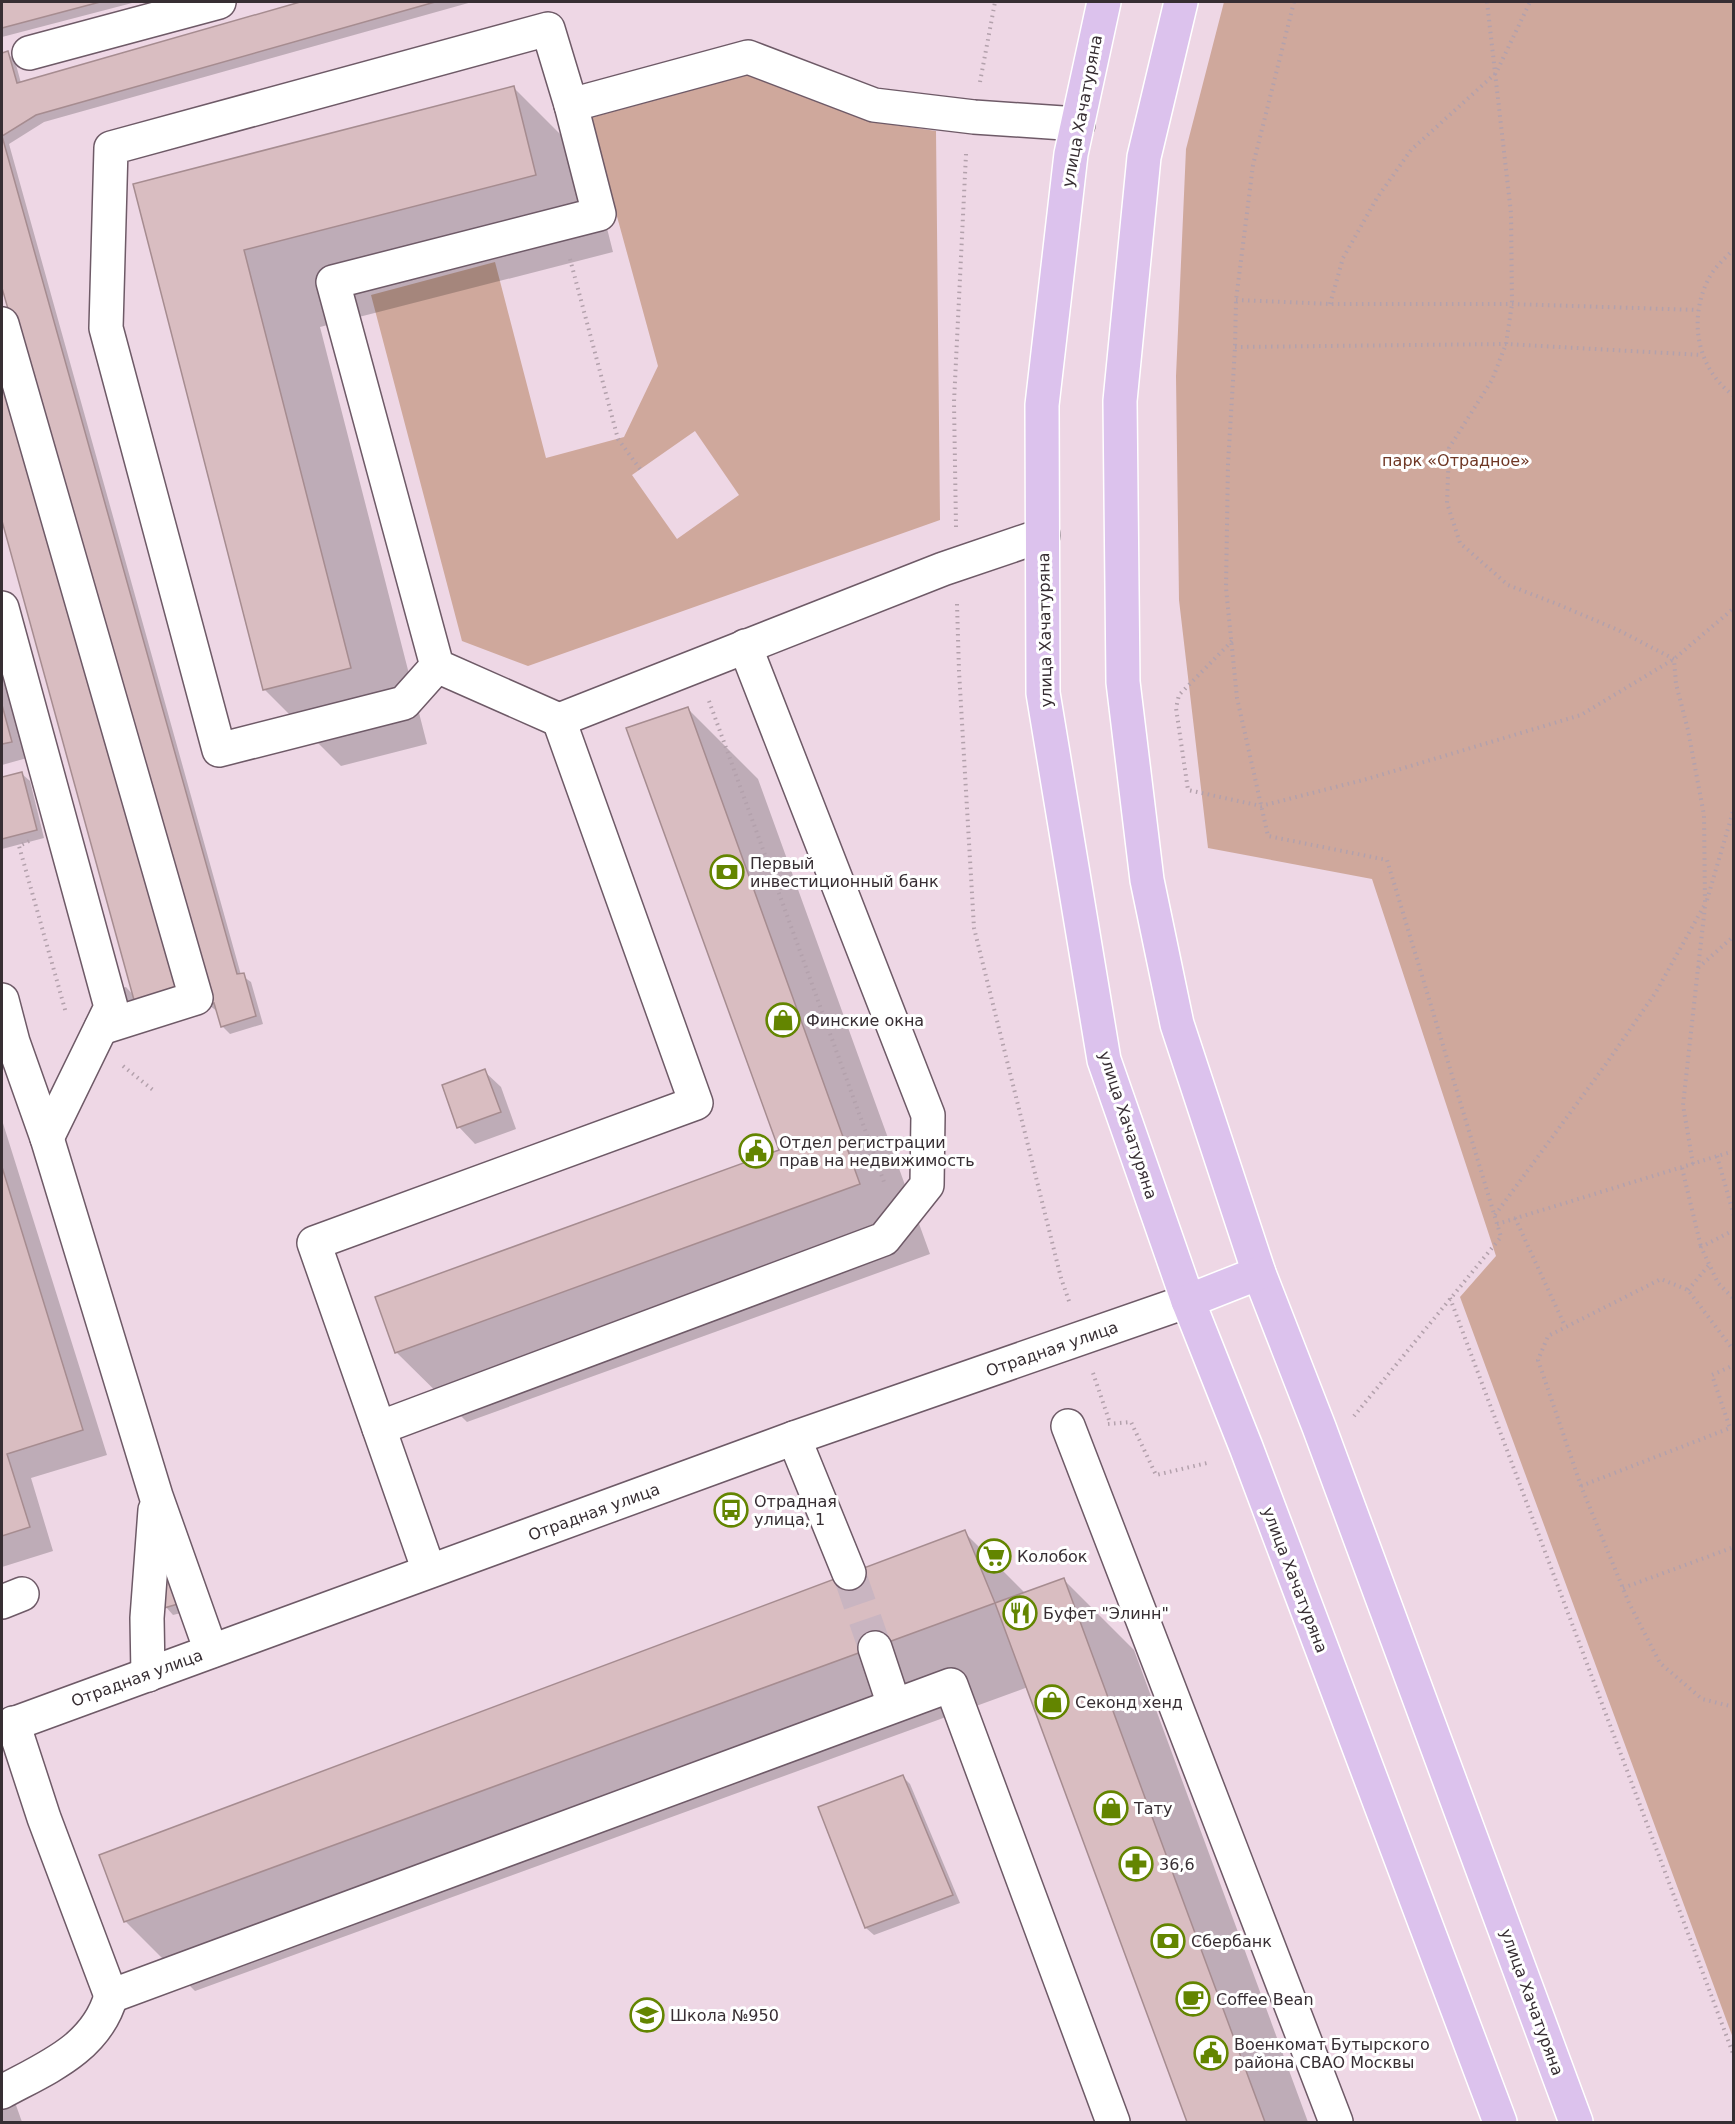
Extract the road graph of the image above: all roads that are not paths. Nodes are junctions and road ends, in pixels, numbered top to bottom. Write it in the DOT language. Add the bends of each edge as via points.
graph roads {
  1 [pos="219,2"];
  2 [pos="1104,2"];
  3 [pos="1181,2"];
  4 [pos="29,53"];
  5 [pos="571,105"];
  6 [pos="1078,124"];
  7 [pos="2,324"];
  8 [pos="1043,535"];
  9 [pos="2,608"];
  10 [pos="745,646"];
  11 [pos="437,666"];
  12 [pos="559,720"];
  13 [pos="2,1000"];
  14 [pos="101,1028"];
  15 [pos="47,1138"];
  16 [pos="1259,1273"];
  17 [pos="1188,1301"];
  18 [pos="1068,1426"];
  19 [pos="379,1428"];
  20 [pos="794,1438"];
  21 [pos="156,1496"];
  22 [pos="429,1571"];
  23 [pos="849,1573"];
  24 [pos="874,1648"];
  25 [pos="211,1651"];
  26 [pos="148,1675"];
  27 [pos="894,1705"];
  28 [pos="7,1726"];
  29 [pos="111,1996"];
  30 [pos="2,2092"];
  31 [pos="1113,2122"];
  32 [pos="1336,2122"];
  33 [pos="1500,2122"];
  34 [pos="1576,2122"];
  1 -- 4 [label="street"];
  2 -- 6 [label="main road, улица Хачатуряна"];
  3 -- 16 [label="main road, улица Хачатуряна" via="1144,157 1120,401 1123,682 1147,880 1177,1024"];
  5 -- 6 [label="street" via="748,57 874,105"];
  5 -- 11 [label="street" via="599,214 333,282"];
  5 -- 11 [label="street" via="548,29 111,148 106,328 219,750 404,703"];
  6 -- 8 [label="main road, улица Хачатуряна" via="1071,154 1042,405"];
  7 -- 14 [label="street" via="196,998"];
  8 -- 10 [label="street"];
  8 -- 17 [label="main road, улица Хачатуряна" via="1043,693 1104,1060"];
  9 -- 14 [label="street" via="111,1007"];
  10 -- 12 [label="street"];
  10 -- 19 [label="street" via="927,1115 927,1185 884,1239"];
  11 -- 12 [label="street"];
  12 -- 19 [label="street" via="696,1103 314,1243"];
  13 -- 15 [label="street"];
  14 -- 15 [label="street"];
  15 -- 21 [label="street"];
  16 -- 17 [label="main road"];
  16 -- 34 [label="main road, улица Хачатуряна"];
  17 -- 20 [label="street, Отрадная улица"];
  17 -- 33 [label="main road, улица Хачатуряна"];
  18 -- 32 [label="street"];
  19 -- 22 [label="street"];
  20 -- 22 [label="street, Отрадная улица"];
  20 -- 23 [label="street"];
  21 -- 25 [label="street"];
  21 -- 26 [label="street" via="147,1618"];
  22 -- 25 [label="street, Отрадная улица"];
  24 -- 27 [label="street"];
  25 -- 26 [label="street, Отрадная улица"];
  26 -- 28 [label="street, Отрадная улица"];
  27 -- 29 [label="street"];
  27 -- 31 [label="street" via="951,1685"];
  28 -- 29 [label="street"];
  29 -- 30 [label="street" via="106,2013 81,2046"];
}
